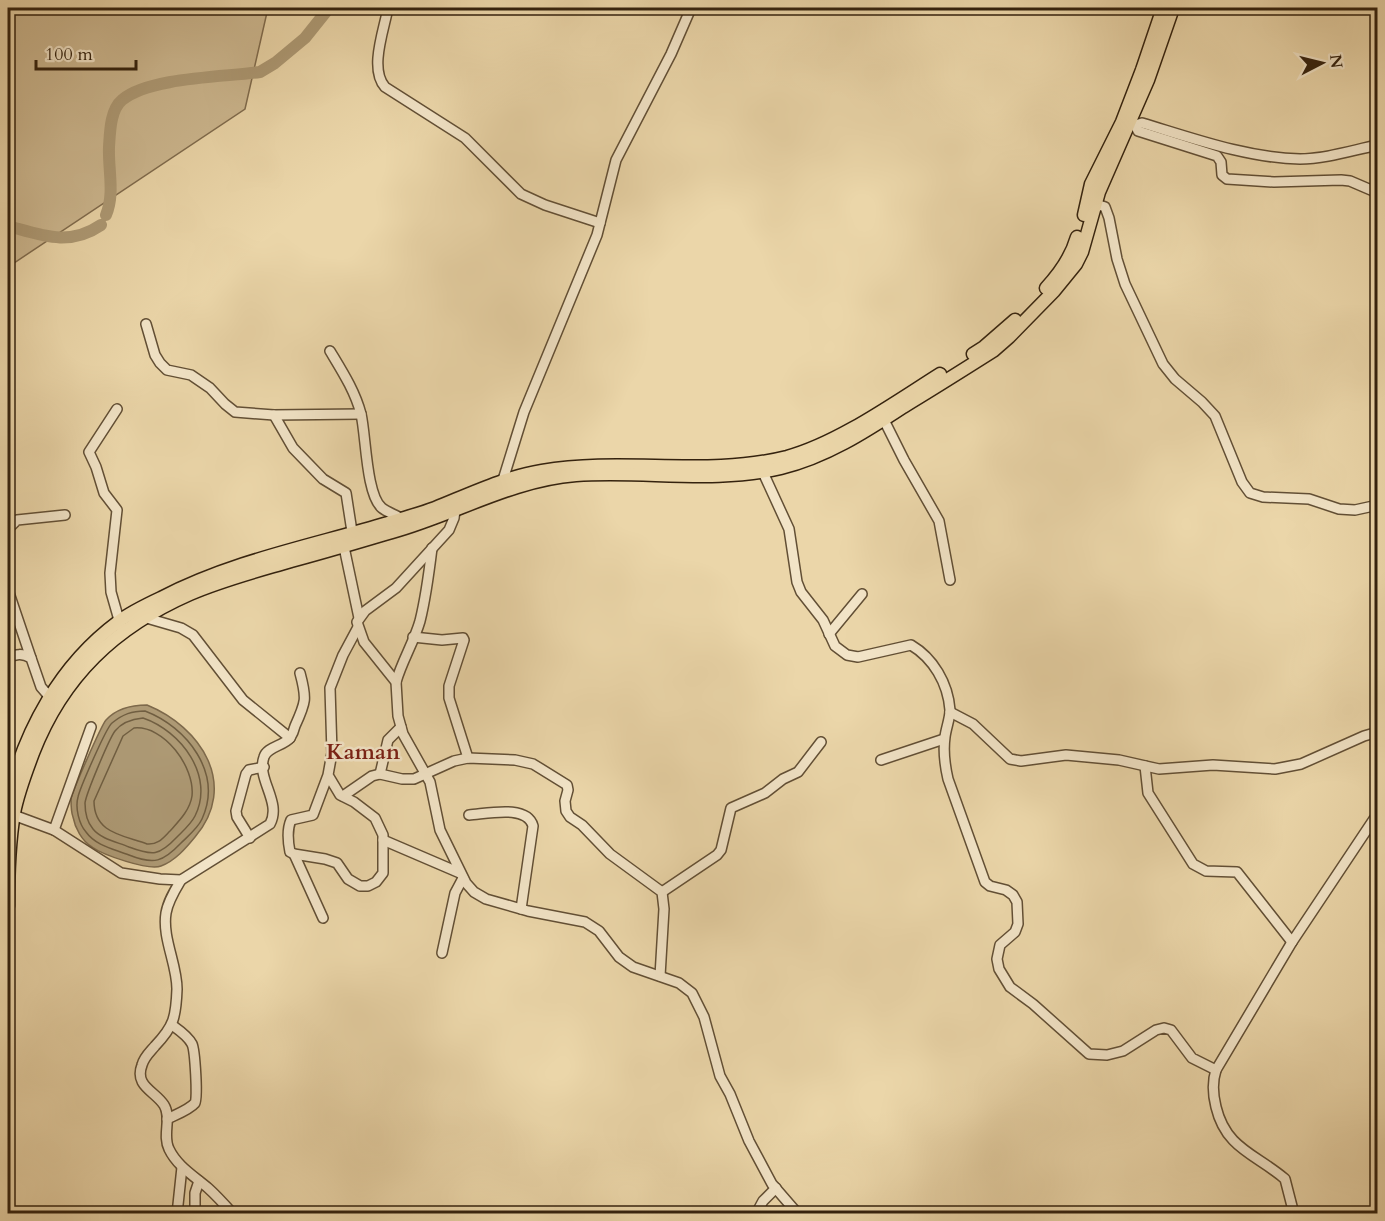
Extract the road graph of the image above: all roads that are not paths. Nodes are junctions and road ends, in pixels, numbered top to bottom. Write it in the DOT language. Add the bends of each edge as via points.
graph roads {
  1 [pos="388,8"];
  2 [pos="691,8"];
  3 [pos="1162,8"];
  4 [pos="1173,8"];
  5 [pos="1129,124"];
  6 [pos="1377,145"];
  7 [pos="1377,193"];
  8 [pos="1091,203"];
  9 [pos="600,223"];
  10 [pos="146,324"];
  11 [pos="330,351"];
  12 [pos="117,409"];
  13 [pos="361,414"];
  14 [pos="274,415"];
  15 [pos="882,416"];
  16 [pos="761,467"];
  17 [pos="502,486"];
  18 [pos="456,504"];
  19 [pos="1377,505"];
  20 [pos="65,515"];
  21 [pos="402,519"];
  22 [pos="8,529"];
  23 [pos="350,541"];
  24 [pos="432,548"];
  25 [pos="950,580"];
  26 [pos="8,590"];
  27 [pos="862,594"];
  28 [pos="140,614"];
  29 [pos="359,622"];
  30 [pos="120,626"];
  31 [pos="830,634"];
  32 [pos="413,637"];
  33 [pos="8,658"];
  34 [pos="31,658"];
  35 [pos="300,673"];
  36 [pos="396,682"];
  37 [pos="52,700"];
  38 [pos="950,712"];
  39 [pos="91,727"];
  40 [pos="401,727"];
  41 [pos="1377,732"];
  42 [pos="290,738"];
  43 [pos="944,739"];
  44 [pos="821,742"];
  45 [pos="468,758"];
  46 [pos="881,760"];
  47 [pos="1146,766"];
  48 [pos="264,767"];
  49 [pos="328,774"];
  50 [pos="380,774"];
  51 [pos="425,775"];
  52 [pos="343,796"];
  53 [pos="8,799"];
  54 [pos="1377,813"];
  55 [pos="11,814"];
  56 [pos="469,815"];
  57 [pos="54,830"];
  58 [pos="250,838"];
  59 [pos="383,840"];
  60 [pos="294,854"];
  61 [pos="462,875"];
  62 [pos="181,880"];
  63 [pos="662,892"];
  64 [pos="8,906"];
  65 [pos="521,909"];
  66 [pos="323,918"];
  67 [pos="1292,942"];
  68 [pos="442,953"];
  69 [pos="660,976"];
  70 [pos="172,1024"];
  71 [pos="1216,1070"];
  72 [pos="167,1119"];
  73 [pos="182,1167"];
  74 [pos="199,1181"];
  75 [pos="776,1188"];
  76 [pos="177,1214"];
  77 [pos="195,1214"];
  78 [pos="233,1214"];
  79 [pos="756,1214"];
  80 [pos="798,1214"];
  81 [pos="1294,1214"];
  1 -- 9 [label="street" via="377,66 385,87 465,138 518,192"];
  2 -- 9 [label="street" via="616,159"];
  3 -- 5 [label="main road"];
  4 -- 5 [label="main road"];
  5 -- 6 [label="street" via="1142,123 1229,149 1298,159"];
  5 -- 7 [label="street" via="1138,131 1217,156 1227,179 1341,180"];
  5 -- 8 [label="main road" via="1091,184"];
  8 -- 15 [label="main road" via="1066,264 1006,329"];
  8 -- 19 [label="street" via="1106,207 1125,284 1163,364 1215,417 1250,493 1309,499 1355,510"];
  9 -- 17 [label="street" via="524,412"];
  10 -- 14 [label="street" via="155,355 167,370 191,375 236,412"];
  11 -- 13 [label="street"];
  12 -- 30 [label="street" via="88,452 104,493 117,510 110,573"];
  13 -- 14 [label="street"];
  13 -- 21 [label="street" via="375,500 381,508"];
  14 -- 23 [label="street" via="293,448 323,479 346,493"];
  15 -- 16 [label="main road"];
  15 -- 25 [label="street" via="939,521"];
  16 -- 17 [label="main road" via="576,467 542,471"];
  16 -- 31 [label="street" via="789,529 801,592 824,620"];
  17 -- 18 [label="main road"];
  18 -- 21 [label="main road"];
  18 -- 23 [label="main road" via="409,528"];
  18 -- 24 [label="street" via="449,530"];
  20 -- 22 [label="street" via="17,520"];
  21 -- 23 [label="main road"];
  23 -- 28 [label="main road" via="228,569 187,584"];
  23 -- 29 [label="street"];
  24 -- 29 [label="street"];
  24 -- 32 [label="street" via="428,586"];
  26 -- 34 [label="street"];
  27 -- 31 [label="street"];
  28 -- 30 [label="main road"];
  28 -- 42 [label="street" via="182,628 193,636 243,700"];
  29 -- 36 [label="street" via="364,642"];
  29 -- 49 [label="street" via="330,688 332,744"];
  30 -- 37 [label="main road" via="94,642"];
  31 -- 38 [label="street" via="835,646 847,655 858,657 910,645 922,651 944,683"];
  32 -- 36 [label="street"];
  32 -- 45 [label="street" via="464,640 449,686 449,698"];
  33 -- 34 [label="street" via="24,654"];
  34 -- 37 [label="street" via="41,687"];
  35 -- 42 [label="street" via="306,702"];
  36 -- 40 [label="street"];
  37 -- 53 [label="main road" via="32,727"];
  37 -- 55 [label="main road"];
  38 -- 43 [label="street"];
  38 -- 47 [label="street" via="973,724 1010,759 1066,755"];
  39 -- 57 [label="street"];
  40 -- 50 [label="street" via="388,740"];
  40 -- 51 [label="street"];
  41 -- 47 [label="street" via="1301,764 1275,769"];
  42 -- 48 [label="street" via="268,751"];
  43 -- 46 [label="street"];
  43 -- 71 [label="street" via="948,779 982,876 990,886 1005,890 1017,902 1018,924 1000,945 997,959 1010,987 1089,1054 1123,1051 1164,1028 1171,1030 1192,1058"];
  44 -- 63 [label="street" via="798,772 731,808 717,855"];
  45 -- 51 [label="street"];
  45 -- 63 [label="street" via="533,764 562,781 568,790 565,801 570,817 610,854"];
  47 -- 67 [label="street" via="1148,793 1193,864 1206,871 1237,872"];
  48 -- 58 [label="street" via="272,820"];
  48 -- 58 [label="street" via="246,774 236,811"];
  49 -- 52 [label="street"];
  49 -- 60 [label="street" via="313,816 291,820 290,852"];
  50 -- 51 [label="street" via="406,780"];
  50 -- 52 [label="street"];
  51 -- 61 [label="street" via="440,830"];
  52 -- 59 [label="street" via="375,818"];
  54 -- 67 [label="street"];
  55 -- 57 [label="street"];
  55 -- 64 [label="main road"];
  56 -- 65 [label="street" via="506,811 532,822"];
  57 -- 62 [label="street" via="121,873"];
  58 -- 62 [label="street"];
  59 -- 60 [label="street" via="383,873 368,886 348,879 337,863"];
  59 -- 61 [label="street"];
  60 -- 66 [label="street"];
  61 -- 65 [label="street" via="474,892 486,899"];
  61 -- 68 [label="street"];
  62 -- 70 [label="street" via="166,915 177,986"];
  63 -- 69 [label="street"];
  65 -- 69 [label="street" via="585,922 599,931 619,957 633,967"];
  67 -- 71 [label="street"];
  69 -- 75 [label="street" via="679,983 699,1005 720,1076 749,1141"];
  70 -- 72 [label="street" via="141,1066 141,1082 163,1103"];
  70 -- 72 [label="street" via="186,1036 196,1054 198,1097 195,1104"];
  71 -- 81 [label="street" via="1214,1098 1228,1136 1285,1179"];
  72 -- 73 [label="street" via="165,1137"];
  73 -- 74 [label="street"];
  73 -- 76 [label="street"];
  74 -- 77 [label="street"];
  74 -- 78 [label="street"];
  75 -- 79 [label="street"];
  75 -- 80 [label="street"];
}
